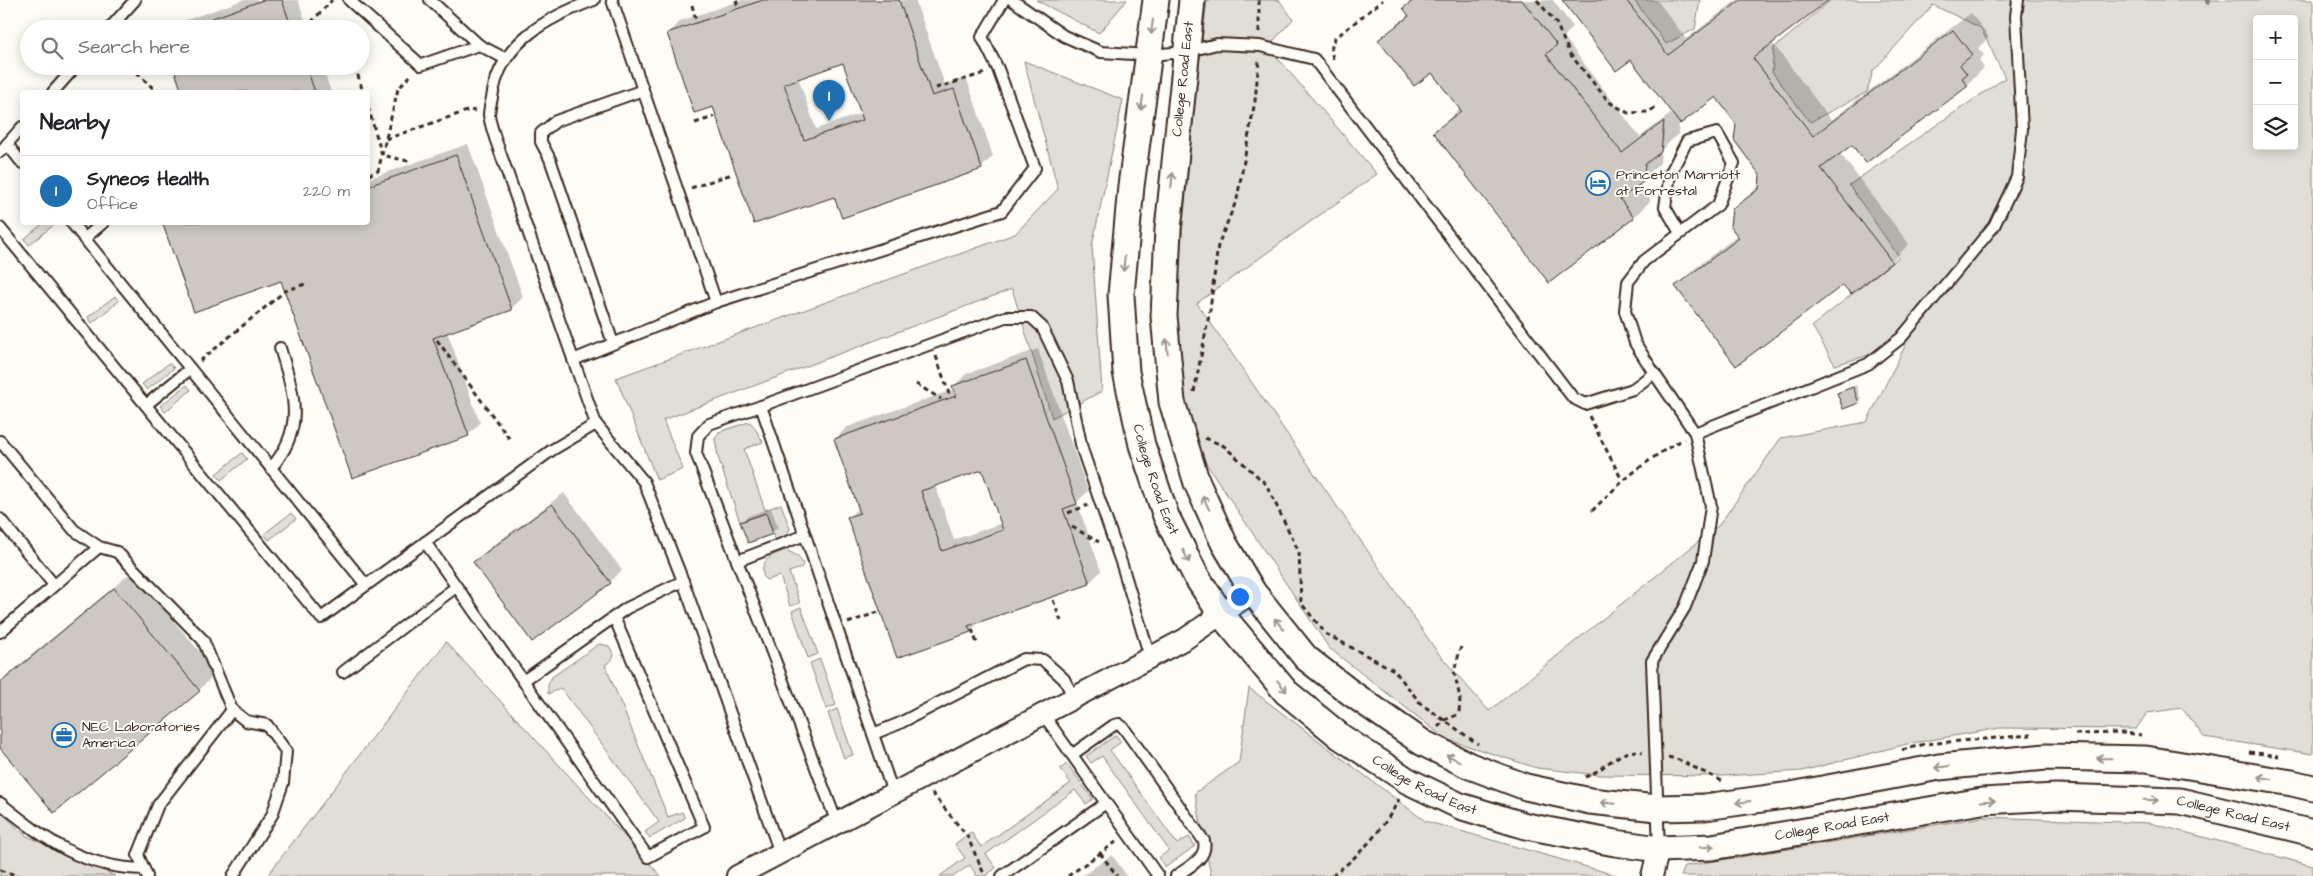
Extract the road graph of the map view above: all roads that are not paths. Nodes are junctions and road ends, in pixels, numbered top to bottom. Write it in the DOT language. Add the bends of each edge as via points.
graph roads {
  1 [pos="135,0"];
  2 [pos="349,0"];
  3 [pos="430,0"];
  4 [pos="594,0"];
  5 [pos="612,0"];
  6 [pos="1004,0"];
  7 [pos="1012,0"];
  8 [pos="1156,0"];
  9 [pos="1192,0"];
  10 [pos="2018,0"];
  11 [pos="117,20"];
  12 [pos="479,46"];
  13 [pos="1185,52"];
  14 [pos="1149,55"];
  15 [pos="506,59"];
  16 [pos="68,75"];
  17 [pos="55,90"];
  18 [pos="643,90"];
  19 [pos="20,129"];
  20 [pos="4,148"];
  21 [pos="20,161"];
  22 [pos="73,225"];
  23 [pos="100,225"];
  24 [pos="0,228"];
  25 [pos="1680,233"];
  26 [pos="84,238"];
  27 [pos="716,302"];
  28 [pos="613,344"];
  29 [pos="280,348"];
  30 [pos="572,360"];
  31 [pos="190,369"];
  32 [pos="1654,373"];
  33 [pos="146,405"];
  34 [pos="761,406"];
  35 [pos="596,424"];
  36 [pos="1695,433"];
  37 [pos="0,441"];
  38 [pos="270,468"];
  39 [pos="0,519"];
  40 [pos="805,535"];
  41 [pos="425,542"];
  42 [pos="99,547"];
  43 [pos="737,561"];
  44 [pos="683,581"];
  45 [pos="54,585"];
  46 [pos="366,585"];
  47 [pos="456,586"];
  48 [pos="1253,592"];
  49 [pos="1221,614"];
  50 [pos="614,617"];
  51 [pos="2,626"];
  52 [pos="1150,657"];
  53 [pos="343,672"];
  54 [pos="523,681"];
  55 [pos="1074,698"];
  56 [pos="232,710"];
  57 [pos="1043,714"];
  58 [pos="873,734"];
  59 [pos="1073,754"];
  60 [pos="2313,788"];
  61 [pos="893,793"];
  62 [pos="0,803"];
  63 [pos="1106,803"];
  64 [pos="1657,808"];
  65 [pos="837,823"];
  66 [pos="2313,833"];
  67 [pos="1659,849"];
  68 [pos="780,853"];
  69 [pos="145,873"];
  70 [pos="232,876"];
  71 [pos="737,876"];
  72 [pos="1002,876"];
  73 [pos="1158,876"];
  74 [pos="1176,876"];
  75 [pos="1652,876"];
  1 -- 11 [label="lane"];
  2 -- 12 [label="lane" via="421,66"];
  3 -- 12 [label="lane"];
  4 -- 15 [label="lane" via="560,12 527,34"];
  5 -- 18 [label="lane"];
  6 -- 27 [label="lane" via="982,37 998,69 1035,168 1002,211"];
  7 -- 14 [label="lane" via="1064,36 1101,52"];
  8 -- 14 [label="street, College Road East, one-way"];
  9 -- 13 [label="street, College Road East"];
  10 -- 36 [label="lane" via="2022,129 2017,176 1994,226 1901,338 1868,364"];
  12 -- 15 [label="lane"];
  13 -- 14 [label="lane"];
  13 -- 32 [label="lane" via="1217,44 1260,46 1314,59 1573,398 1585,404 1633,389"];
  48 -- 13 [label="street, College Road East, one-way" via="1224,543 1197,483 1172,402 1164,316 1168,229"];
  14 -- 49 [label="street, College Road East, one-way" via="1131,186 1121,295 1126,372 1142,446 1166,516 1196,576"];
  15 -- 30 [label="lane" via="495,84 489,115"];
  16 -- 17 [label="lane"];
  18 -- 27 [label="lane"];
  18 -- 28 [label="lane" via="556,120 541,133 541,142 550,159"];
  19 -- 20 [label="lane"];
  20 -- 21 [label="lane"];
  22 -- 26 [label="lane"];
  23 -- 26 [label="lane"];
  24 -- 33 [label="lane"];
  25 -- 25 [label="lane" via="1718,205 1734,163 1717,133 1686,141 1670,174 1665,207"];
  25 -- 32 [label="lane" via="1644,261 1628,282 1625,311 1636,343"];
  26 -- 31 [label="lane"];
  27 -- 28 [label="lane"];
  28 -- 30 [label="lane"];
  29 -- 38 [label="lane" via="291,384 294,425 289,442"];
  30 -- 35 [label="lane"];
  31 -- 33 [label="lane"];
  31 -- 38 [label="lane"];
  32 -- 36 [label="lane"];
  33 -- 46 [label="lane" via="321,618"];
  34 -- 40 [label="lane"];
  34 -- 43 [label="lane" via="709,424 698,436 696,453"];
  34 -- 52 [label="lane" via="1005,317 1031,317 1042,327 1068,381 1082,449"];
  35 -- 41 [label="lane" via="552,450"];
  35 -- 44 [label="lane" via="644,482"];
  36 -- 64 [label="lane" via="1711,506 1703,560 1685,607 1652,661"];
  37 -- 42 [label="lane" via="74,530"];
  38 -- 46 [label="lane"];
  39 -- 45 [label="lane"];
  40 -- 43 [label="lane"];
  40 -- 58 [label="lane"];
  41 -- 46 [label="lane"];
  41 -- 47 [label="lane"];
  42 -- 45 [label="lane"];
  42 -- 56 [label="lane" via="117,552 204,640"];
  43 -- 65 [label="lane"];
  44 -- 50 [label="lane"];
  44 -- 68 [label="lane"];
  45 -- 51 [label="lane"];
  47 -- 53 [label="lane"];
  47 -- 54 [label="lane"];
  48 -- 49 [label="street"];
  64 -- 48 [label="street, College Road East, one-way" via="1590,801 1526,787 1470,766 1423,743 1306,658"];
  49 -- 52 [label="street" via="1185,639"];
  49 -- 67 [label="street, College Road East, one-way" via="1286,692 1341,737 1408,781 1460,806 1526,826"];
  50 -- 54 [label="lane"];
  50 -- 54 [label="lane" via="704,827 648,857"];
  52 -- 55 [label="street"];
  55 -- 57 [label="street"];
  55 -- 58 [label="lane" via="1064,679 1043,660 1024,659"];
  56 -- 69 [label="lane" via="158,805 138,855"];
  56 -- 70 [label="lane" via="246,721 267,725 286,752 283,783 272,815"];
  57 -- 59 [label="lane"];
  57 -- 61 [label="street"];
  58 -- 61 [label="lane"];
  59 -- 63 [label="lane"];
  59 -- 74 [label="lane" via="1114,725 1123,727 1204,841 1206,849 1203,855"];
  60 -- 64 [label="street, College Road East, one-way" via="2146,759 2046,757 1939,767 1791,795 1705,807"];
  61 -- 65 [label="street"];
  62 -- 69 [label="lane" via="73,855"];
  63 -- 72 [label="lane"];
  63 -- 73 [label="lane"];
  64 -- 67 [label="lane"];
  65 -- 68 [label="street"];
  67 -- 66 [label="street, College Road East, one-way" via="1721,846 1982,802 2056,797 2180,801"];
  67 -- 75 [label="street"];
  68 -- 71 [label="street"];
}
